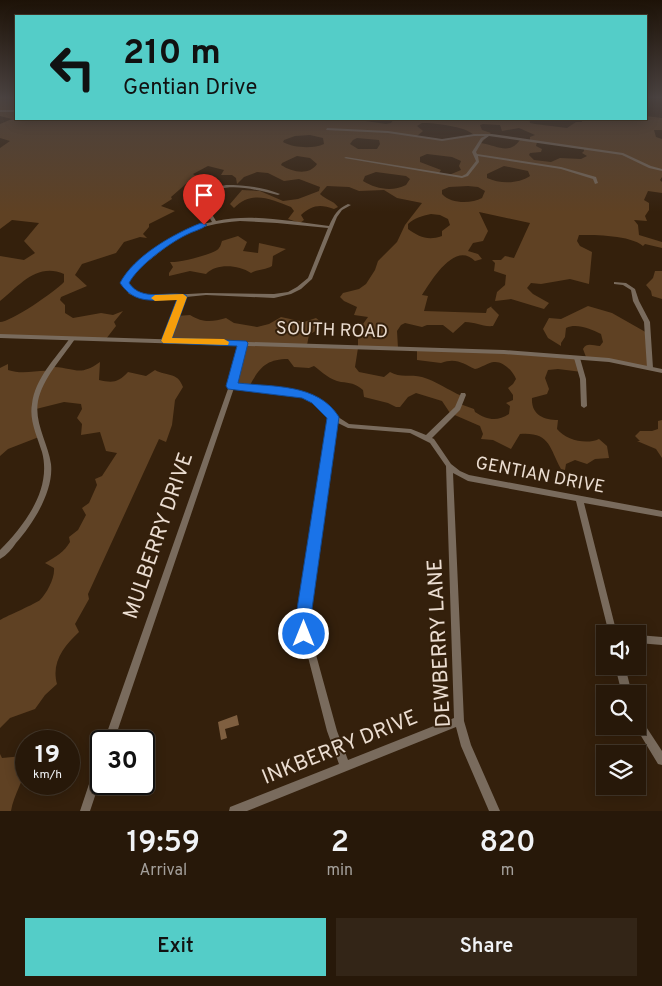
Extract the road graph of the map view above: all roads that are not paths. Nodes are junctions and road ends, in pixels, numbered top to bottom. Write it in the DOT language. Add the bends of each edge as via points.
graph roads {
  1 [pos="414,136"];
  2 [pos="469,136"];
  3 [pos="491,136"];
  4 [pos="475,155"];
  5 [pos="346,158"];
  6 [pos="662,170"];
  7 [pos="596,182"];
  8 [pos="278,194"];
  9 [pos="349,205"];
  10 [pos="214,222"];
  11 [pos="331,227"];
  12 [pos="616,283"];
  13 [pos="183,297"];
  14 [pos="0,336"];
  15 [pos="72,339"];
  16 [pos="166,341"];
  17 [pos="242,343"];
  18 [pos="577,358"];
  19 [pos="650,368"];
  20 [pos="662,372"];
  21 [pos="232,386"];
  22 [pos="464,395"];
  23 [pos="584,406"];
  24 [pos="333,417"];
  25 [pos="428,438"];
  26 [pos="449,466"];
  27 [pos="579,499"];
  28 [pos="662,514"];
  29 [pos="0,555"];
  30 [pos="611,625"];
  31 [pos="646,640"];
  32 [pos="662,641"];
  33 [pos="459,721"];
  34 [pos="113,730"];
  35 [pos="646,735"];
  36 [pos="662,760"];
  37 [pos="345,766"];
  38 [pos="90,795"];
  39 [pos="85,811"];
  40 [pos="234,811"];
  41 [pos="495,811"];
  1 -- 2 [label="street" via="442,140"];
  3 -- 4 [label="street" via="481,140"];
  3 -- 6 [label="street" via="623,154"];
  4 -- 5 [label="street" via="477,162 467,175 460,177"];
  4 -- 7 [label="street" via="566,169 594,178"];
  8 -- 10 [label="street" via="238,186 212,190 202,201"];
  9 -- 11 [label="street" via="341,209"];
  10 -- 11 [label="street" via="242,219"];
  10 -- 13 [label="street" via="183,233 135,268 124,283 137,296"];
  11 -- 13 [label="street" via="310,279 296,290 274,296 206,294"];
  12 -- 19 [label="street" via="634,289 636,301 646,319"];
  13 -- 16 [label="street"];
  14 -- 15 [label="street, SOUTH ROAD"];
  15 -- 16 [label="street, SOUTH ROAD"];
  15 -- 29 [label="street" via="43,382 36,399 34,416 47,462 40,501 19,535"];
  16 -- 17 [label="street, SOUTH ROAD"];
  17 -- 18 [label="street, SOUTH ROAD" via="504,352"];
  17 -- 21 [label="street, MULBERRY DRIVE"];
  18 -- 19 [label="street, SOUTH ROAD"];
  18 -- 23 [label="street"];
  19 -- 20 [label="street, SOUTH ROAD"];
  21 -- 24 [label="street" via="304,395 316,400"];
  21 -- 34 [label="street, MULBERRY DRIVE"];
  22 -- 25 [label="street" via="458,408"];
  24 -- 25 [label="street" via="348,426 402,430"];
  24 -- 37 [label="street" via="303,622 332,731"];
  25 -- 26 [label="street, GENTIAN DRIVE"];
  26 -- 27 [label="street, GENTIAN DRIVE" via="468,478"];
  26 -- 33 [label="street, DEWBERRY LANE"];
  27 -- 28 [label="street, GENTIAN DRIVE"];
  27 -- 30 [label="street"];
  31 -- 32 [label="street"];
  33 -- 37 [label="street, INKBERRY DRIVE"];
  33 -- 41 [label="street, DEWBERRY LANE" via="466,746"];
  35 -- 36 [label="street"];
  37 -- 40 [label="street, INKBERRY DRIVE"];
  38 -- 39 [label="street"];
}
